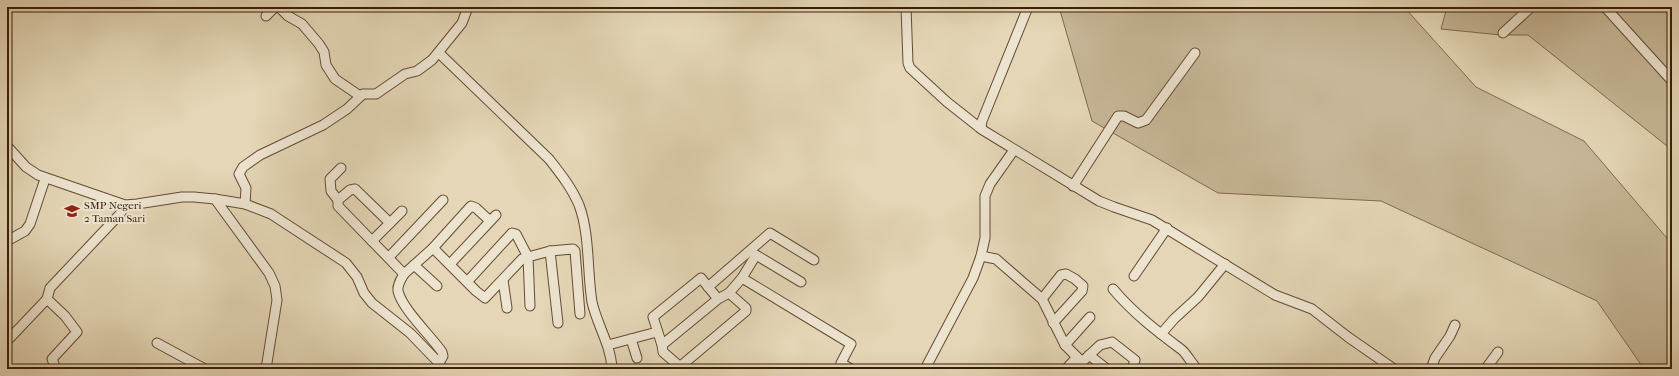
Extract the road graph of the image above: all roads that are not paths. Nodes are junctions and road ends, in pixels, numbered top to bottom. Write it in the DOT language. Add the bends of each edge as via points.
graph roads {
  1 [pos="275,7"];
  2 [pos="279,7"];
  3 [pos="468,7"];
  4 [pos="906,7"];
  5 [pos="1028,7"];
  6 [pos="1532,7"];
  7 [pos="1605,7"];
  8 [pos="266,16"];
  9 [pos="1503,34"];
  10 [pos="439,53"];
  11 [pos="1195,53"];
  12 [pos="1672,81"];
  13 [pos="360,96"];
  14 [pos="980,128"];
  15 [pos="7,146"];
  16 [pos="1014,150"];
  17 [pos="341,168"];
  18 [pos="46,179"];
  19 [pos="1073,186"];
  20 [pos="215,199"];
  21 [pos="338,200"];
  22 [pos="443,200"];
  23 [pos="245,204"];
  24 [pos="125,205"];
  25 [pos="402,211"];
  26 [pos="390,223"];
  27 [pos="1167,228"];
  28 [pos="7,241"];
  29 [pos="372,241"];
  30 [pos="758,243"];
  31 [pos="433,248"];
  32 [pos="550,251"];
  33 [pos="756,255"];
  34 [pos="528,256"];
  35 [pos="981,256"];
  36 [pos="389,257"];
  37 [pos="814,260"];
  38 [pos="414,264"];
  39 [pos="450,264"];
  40 [pos="1225,264"];
  41 [pos="404,274"];
  42 [pos="1134,276"];
  43 [pos="742,278"];
  44 [pos="503,280"];
  45 [pos="467,282"];
  46 [pos="801,282"];
  47 [pos="437,286"];
  48 [pos="708,287"];
  49 [pos="1114,289"];
  50 [pos="729,293"];
  51 [pos="47,299"];
  52 [pos="718,299"];
  53 [pos="1042,299"];
  54 [pos="530,306"];
  55 [pos="507,308"];
  56 [pos="580,314"];
  57 [pos="1090,317"];
  58 [pos="558,323"];
  59 [pos="1053,323"];
  60 [pos="1455,324"];
  61 [pos="657,332"];
  62 [pos="1162,334"];
  63 [pos="631,339"];
  64 [pos="7,341"];
  65 [pos="157,343"];
  66 [pos="608,345"];
  67 [pos="662,345"];
  68 [pos="1065,345"];
  69 [pos="1498,352"];
  70 [pos="1089,355"];
  71 [pos="637,358"];
  72 [pos="1072,365"];
  73 [pos="440,366"];
  74 [pos="1487,368"];
  75 [pos="56,369"];
  76 [pos="205,369"];
  77 [pos="266,369"];
  78 [pos="612,369"];
  79 [pos="851,369"];
  80 [pos="925,369"];
  81 [pos="1107,369"];
  82 [pos="1131,369"];
  83 [pos="1197,369"];
  84 [pos="1394,369"];
  85 [pos="1431,369"];
  1 -- 8 [label="street"];
  2 -- 13 [label="street" via="302,24 319,44 324,52 326,66 335,80"];
  3 -- 10 [label="street" via="462,23"];
  4 -- 14 [label="street" via="910,68"];
  5 -- 14 [label="street"];
  6 -- 9 [label="street"];
  7 -- 12 [label="street"];
  10 -- 13 [label="street" via="421,68 405,74 376,94 364,93"];
  10 -- 66 [label="street" via="538,148 558,171 575,197 582,218 592,302"];
  11 -- 19 [label="street" via="1146,120 1138,123 1122,115 1118,116"];
  13 -- 23 [label="street" via="324,125 260,155 243,168 239,174 246,188"];
  14 -- 16 [label="street"];
  15 -- 18 [label="street" via="26,167"];
  16 -- 19 [label="street"];
  16 -- 35 [label="street" via="990,184 985,196 986,230"];
  17 -- 21 [label="street" via="330,180 331,191"];
  18 -- 24 [label="street"];
  18 -- 28 [label="street" via="30,224 24,231"];
  19 -- 27 [label="street" via="1106,204 1142,215"];
  20 -- 23 [label="street"];
  20 -- 24 [label="street" via="182,197"];
  20 -- 77 [label="street" via="269,273 275,286 277,300"];
  21 -- 26 [label="street" via="355,189"];
  21 -- 29 [label="street" via="338,206"];
  22 -- 36 [label="street"];
  23 -- 73 [label="street" via="271,214 346,263 372,303 410,333"];
  24 -- 51 [label="street" via="120,214 50,288"];
  25 -- 26 [label="street"];
  26 -- 29 [label="street"];
  27 -- 40 [label="street"];
  27 -- 42 [label="street"];
  29 -- 36 [label="street"];
  30 -- 33 [label="street"];
  30 -- 37 [label="street" via="770,233"];
  30 -- 48 [label="street"];
  31 -- 38 [label="street"];
  31 -- 39 [label="street"];
  31 -- 39 [label="street" via="471,206 493,218"];
  32 -- 34 [label="street"];
  32 -- 56 [label="street" via="575,251"];
  32 -- 58 [label="street"];
  33 -- 43 [label="street"];
  33 -- 46 [label="street"];
  34 -- 44 [label="street"];
  34 -- 45 [label="street" via="516,234 512,232"];
  34 -- 54 [label="street"];
  35 -- 53 [label="street" via="996,259"];
  35 -- 80 [label="street" via="973,278"];
  36 -- 41 [label="street"];
  38 -- 41 [label="street"];
  38 -- 47 [label="street"];
  39 -- 45 [label="street"];
  40 -- 62 [label="street" via="1198,297"];
  40 -- 84 [label="street" via="1274,295 1312,309"];
  41 -- 73 [label="street" via="398,291 409,311 442,352"];
  43 -- 50 [label="street"];
  43 -- 79 [label="street" via="851,344 841,363"];
  44 -- 45 [label="street" via="485,298"];
  44 -- 55 [label="street"];
  48 -- 52 [label="street"];
  48 -- 61 [label="street" via="701,278 653,317"];
  49 -- 62 [label="street" via="1127,305"];
  50 -- 52 [label="street"];
  50 -- 67 [label="street" via="746,308 745,313 682,365 678,365 663,352"];
  51 -- 64 [label="street"];
  51 -- 75 [label="street" via="66,316 77,332 52,359"];
  52 -- 67 [label="street"];
  53 -- 59 [label="street"];
  53 -- 59 [label="street" via="1061,275 1071,276 1083,286 1082,291"];
  57 -- 68 [label="street"];
  59 -- 68 [label="street"];
  60 -- 85 [label="street"];
  61 -- 63 [label="street"];
  61 -- 67 [label="street"];
  62 -- 83 [label="street" via="1184,351"];
  63 -- 66 [label="street"];
  63 -- 71 [label="street"];
  65 -- 76 [label="street"];
  66 -- 78 [label="street"];
  68 -- 72 [label="street"];
  69 -- 74 [label="street"];
  70 -- 72 [label="street" via="1082,362"];
  70 -- 81 [label="street"];
  70 -- 82 [label="street" via="1100,345 1112,342 1135,360"];
}
